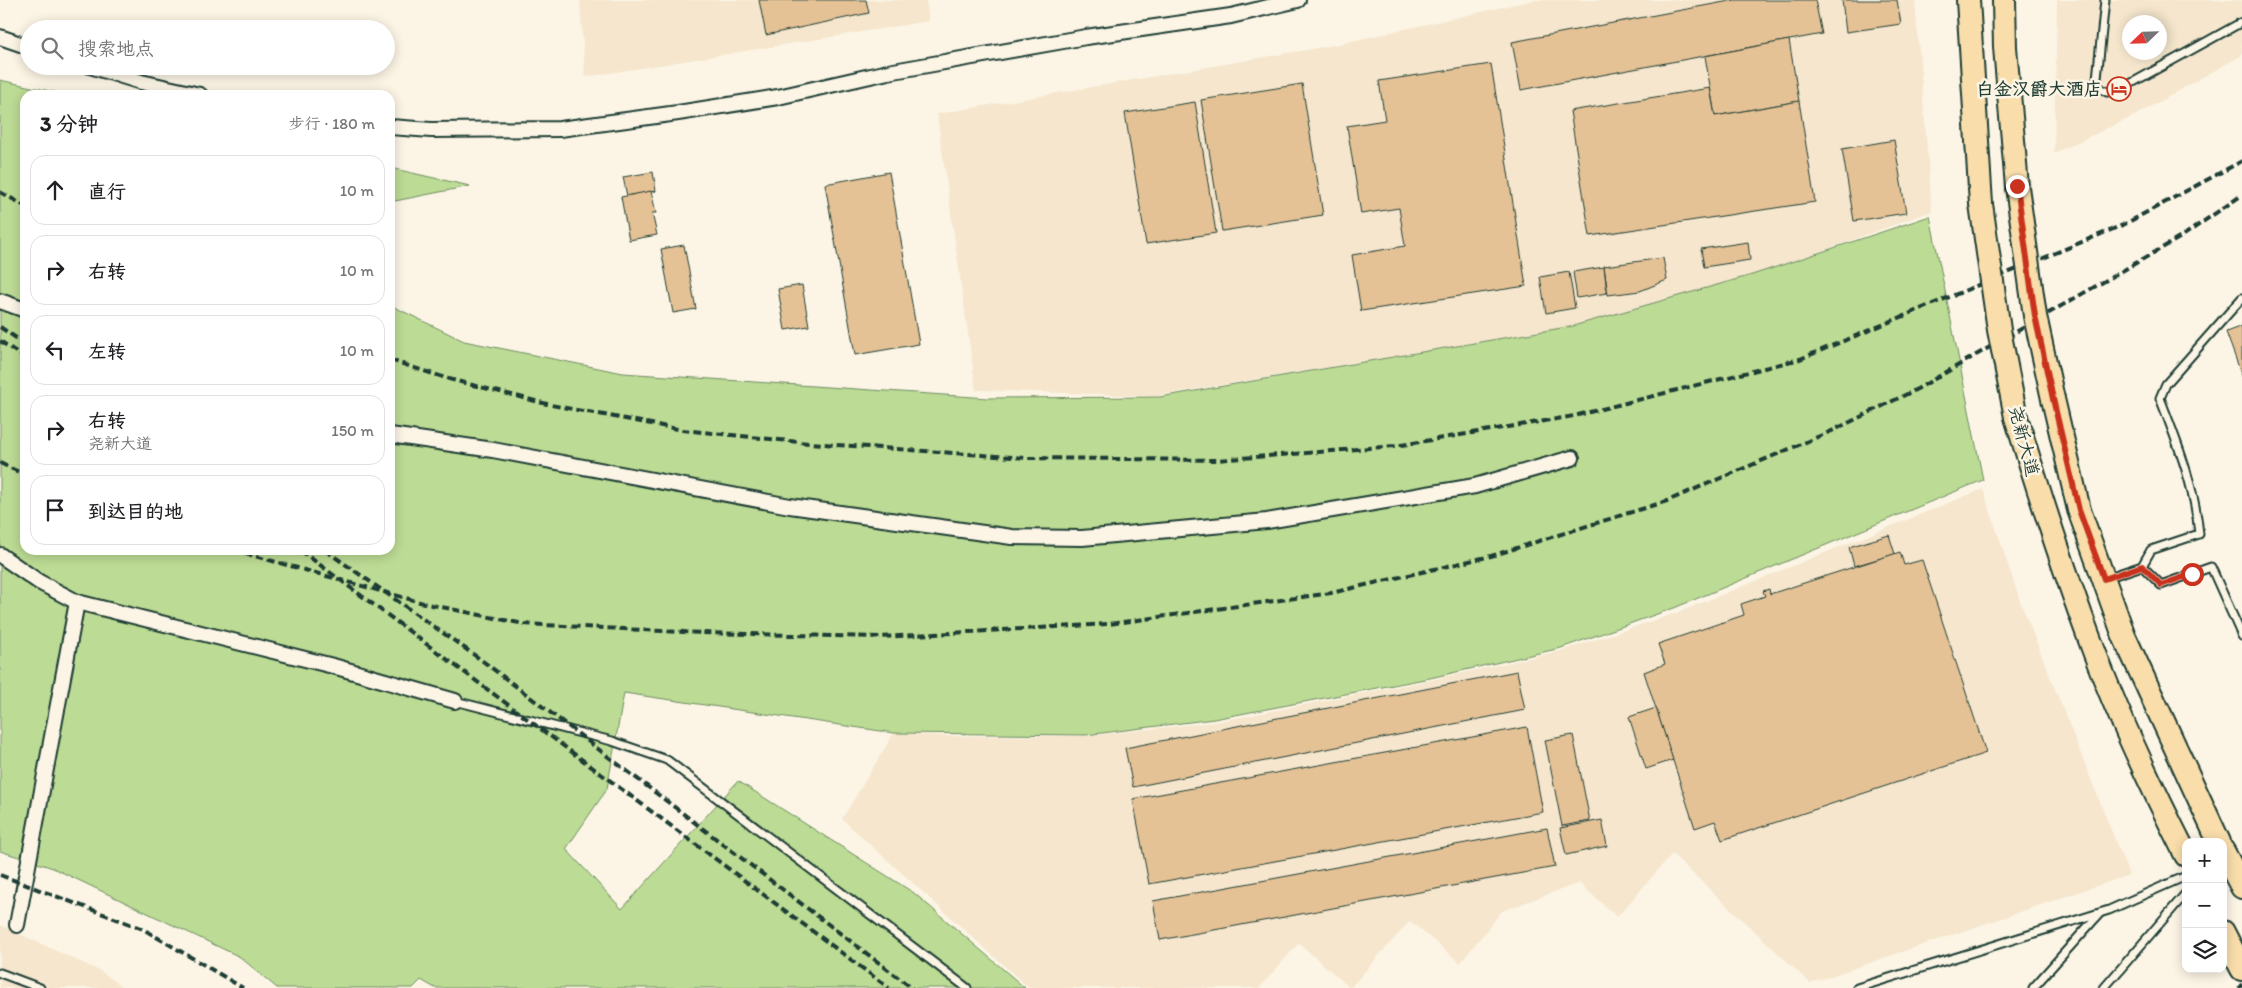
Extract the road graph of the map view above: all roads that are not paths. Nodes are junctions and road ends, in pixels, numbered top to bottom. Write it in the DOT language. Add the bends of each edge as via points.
graph roads {
  1 [pos="1298,0"];
  2 [pos="1968,0"];
  3 [pos="2004,0"];
  4 [pos="2105,0"];
  5 [pos="2242,22"];
  6 [pos="0,36"];
  7 [pos="20,44"];
  8 [pos="119,75"];
  9 [pos="177,90"];
  10 [pos="395,127"];
  11 [pos="2242,298"];
  12 [pos="0,301"];
  13 [pos="20,308"];
  14 [pos="395,436"];
  15 [pos="1572,458"];
  16 [pos="0,555"];
  17 [pos="2142,566"];
  18 [pos="2104,579"];
  19 [pos="77,602"];
  20 [pos="2242,636"];
  21 [pos="455,701"];
  22 [pos="2218,838"];
  23 [pos="2182,847"];
  24 [pos="2227,857"];
  25 [pos="2182,878"];
  26 [pos="2242,887"];
  27 [pos="2182,898"];
  28 [pos="2101,912"];
  29 [pos="17,925"];
  30 [pos="2227,940"];
  31 [pos="2242,969"];
  32 [pos="0,974"];
  33 [pos="40,988"];
  34 [pos="967,988"];
  35 [pos="1857,988"];
  36 [pos="2033,988"];
  37 [pos="2104,988"];
  1 -- 10 [label="street" via="1231,16 1086,37 888,72 778,97 678,113 560,129"];
  2 -- 23 [label="main road, 尧新大道, bridge" via="1981,204 1999,330 2016,417 2048,524 2094,652 2144,772"];
  3 -- 18 [label="main road, 尧新大道, bridge" via="2017,186 2035,316 2079,510"];
  4 -- 5 [label="lane" via="2097,79 2099,88 2107,92 2118,90"];
  6 -- 7 [label="street"];
  8 -- 9 [label="street"];
  11 -- 17 [label="lane" via="2166,384 2160,398 2184,462 2199,534 2151,550"];
  12 -- 13 [label="street"];
  14 -- 15 [label="street" via="493,450 790,506 1012,537 1082,538 1267,520 1475,486"];
  16 -- 19 [label="street" via="39,582"];
  17 -- 18 [label="lane"];
  17 -- 20 [label="lane" via="2161,585 2211,567"];
  18 -- 22 [label="main road, 尧新大道" via="2124,636"];
  19 -- 21 [label="street" via="333,666"];
  19 -- 29 [label="street"];
  21 -- 34 [label="lane" via="612,741 667,760"];
  24 -- 26 [label="main road, 尧新大道"];
  25 -- 28 [label="lane"];
  27 -- 37 [label="lane"];
  28 -- 35 [label="lane"];
  28 -- 36 [label="lane"];
  30 -- 31 [label="main road"];
  32 -- 33 [label="lane"];
}
